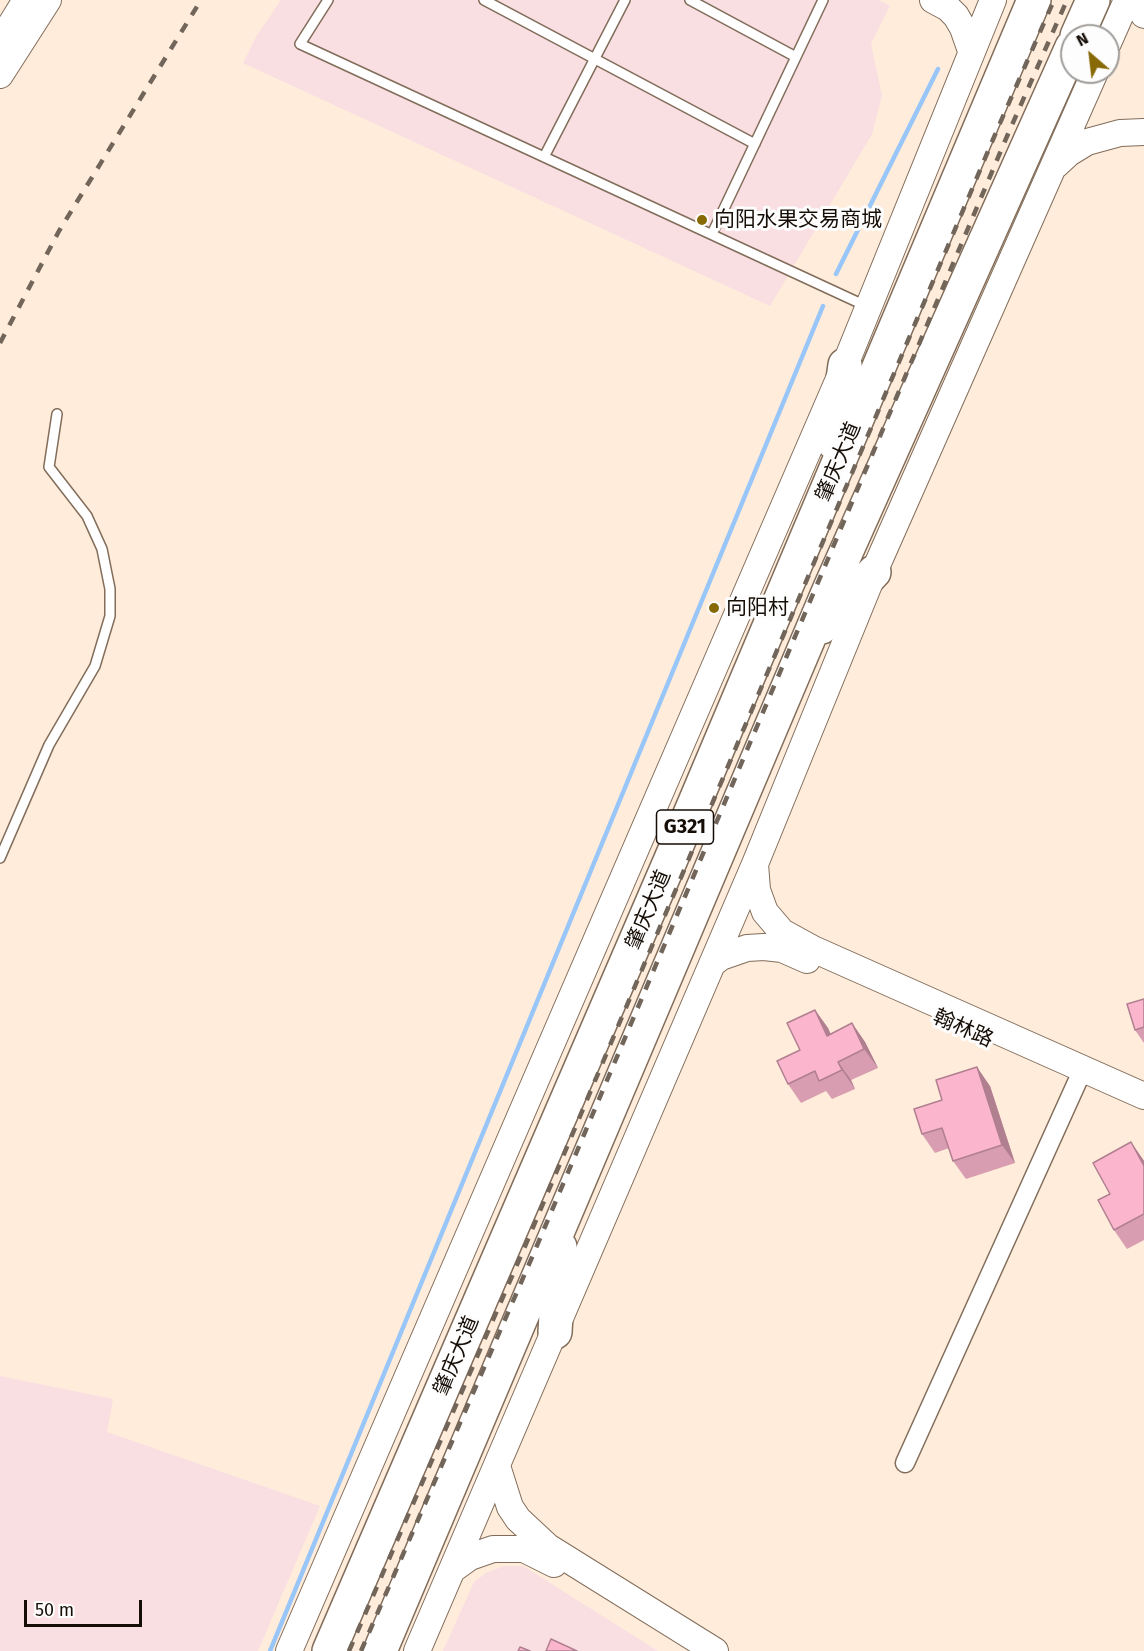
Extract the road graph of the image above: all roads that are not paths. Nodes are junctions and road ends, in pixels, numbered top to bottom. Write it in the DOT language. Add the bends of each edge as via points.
graph roads {
  1 [pos="26,0"];
  2 [pos="48,0"];
  3 [pos="328,0"];
  4 [pos="484,0"];
  5 [pos="625,0"];
  6 [pos="690,0"];
  7 [pos="823,0"];
  8 [pos="933,0"];
  9 [pos="993,0"];
  10 [pos="1034,0"];
  11 [pos="1093,0"];
  12 [pos="1127,0"];
  13 [pos="1142,0"];
  14 [pos="1144,15"];
  15 [pos="1082,24"];
  16 [pos="1116,24"];
  17 [pos="0,42"];
  18 [pos="971,51"];
  19 [pos="796,57"];
  20 [pos="595,58"];
  21 [pos="1060,74"];
  22 [pos="0,75"];
  23 [pos="1090,84"];
  24 [pos="1144,132"];
  25 [pos="755,144"];
  26 [pos="544,157"];
  27 [pos="1053,167"];
  28 [pos="712,234"];
  29 [pos="868,307"];
  30 [pos="845,365"];
  31 [pos="57,414"];
  32 [pos="828,488"];
  33 [pos="874,572"];
  34 [pos="806,644"];
  35 [pos="0,858"];
  36 [pos="755,864"];
  37 [pos="788,944"];
  38 [pos="712,964"];
  39 [pos="1080,1074"];
  40 [pos="1144,1096"];
  41 [pos="1144,1110"];
  42 [pos="561,1223"];
  43 [pos="555,1332"];
  44 [pos="905,1463"];
  45 [pos="497,1466"];
  46 [pos="452,1570"];
  47 [pos="289,1651"];
  48 [pos="329,1651"];
  49 [pos="380,1651"];
  50 [pos="417,1651"];
  51 [pos="691,1651"];
  52 [pos="715,1651"];
  1 -- 17 [label="street"];
  2 -- 22 [label="street"];
  3 -- 26 [label="lane" via="300,44"];
  4 -- 20 [label="lane"];
  5 -- 20 [label="lane"];
  6 -- 19 [label="lane"];
  7 -- 19 [label="lane"];
  8 -- 18 [label="street" via="956,16"];
  9 -- 18 [label="street"];
  10 -- 32 [label="highway, 肇庆大道 / G321"];
  11 -- 15 [label="highway"];
  12 -- 16 [label="street"];
  13 -- 14 [label="street"];
  18 -- 29 [label="street"];
  19 -- 25 [label="lane"];
  20 -- 25 [label="lane"];
  20 -- 26 [label="lane"];
  21 -- 34 [label="highway, 肇庆大道 / G321"];
  23 -- 27 [label="street"];
  24 -- 27 [label="street" via="1113,134 1087,142"];
  25 -- 28 [label="lane"];
  26 -- 28 [label="lane"];
  27 -- 33 [label="street"];
  28 -- 29 [label="lane"];
  29 -- 30 [label="street"];
  30 -- 32 [label="highway"];
  30 -- 47 [label="street"];
  31 -- 35 [label="lane" via="48,467 87,516 102,549 110,589 110,616 95,666 49,745"];
  32 -- 48 [label="highway, 肇庆大道 / G321"];
  33 -- 34 [label="highway"];
  33 -- 36 [label="street"];
  34 -- 42 [label="highway, 肇庆大道 / G321"];
  36 -- 37 [label="street" via="765,912"];
  36 -- 38 [label="street"];
  37 -- 38 [label="street" via="747,948"];
  37 -- 39 [label="street, 翰林路"];
  38 -- 43 [label="street"];
  39 -- 40 [label="street, 翰林路"];
  39 -- 41 [label="street, 翰林路"];
  39 -- 44 [label="street"];
  42 -- 43 [label="highway"];
  42 -- 49 [label="highway, 肇庆大道 / G321"];
  43 -- 45 [label="street"];
  45 -- 46 [label="street"];
  45 -- 52 [label="street" via="518,1520 548,1547"];
  46 -- 50 [label="street"];
  46 -- 51 [label="street" via="470,1557 493,1549 524,1549"];
}
